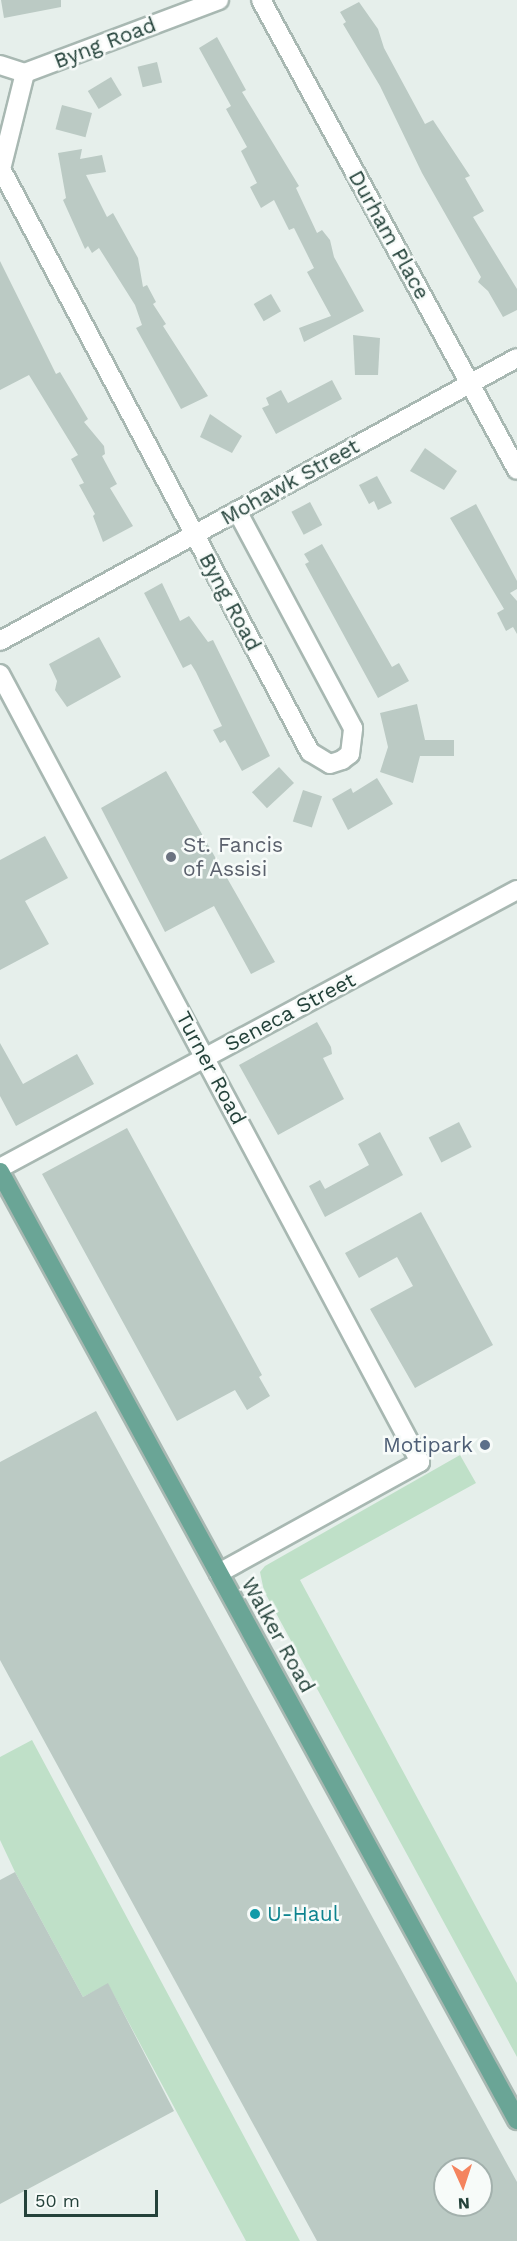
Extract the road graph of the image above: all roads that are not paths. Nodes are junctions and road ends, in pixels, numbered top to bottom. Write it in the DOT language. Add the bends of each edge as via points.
graph roads {
  1 [pos="219,0"];
  2 [pos="261,0"];
  3 [pos="0,65"];
  4 [pos="25,73"];
  5 [pos="1,169"];
  6 [pos="517,358"];
  7 [pos="470,384"];
  8 [pos="517,470"];
  9 [pos="237,510"];
  10 [pos="194,534"];
  11 [pos="0,641"];
  12 [pos="0,674"];
  13 [pos="517,890"];
  14 [pos="206,1057"];
  15 [pos="0,1170"];
  16 [pos="219,1573"];
  17 [pos="517,2120"];
  1 -- 4 [label="street, Byng Road"];
  2 -- 7 [label="street, Durham Place"];
  3 -- 4 [label="street"];
  4 -- 5 [label="street, Byng Road"];
  5 -- 10 [label="street, Byng Road"];
  6 -- 7 [label="street, Mohawk Street"];
  7 -- 8 [label="street, Durham Place"];
  7 -- 9 [label="street, Mohawk Street"];
  9 -- 10 [label="street, Mohawk Street"];
  9 -- 10 [label="street, Byng Road" via="353,728 350,754 342,760 330,764 310,752"];
  10 -- 11 [label="street, Mohawk Street"];
  12 -- 14 [label="street, Turner Road"];
  13 -- 14 [label="street, Seneca Street"];
  14 -- 15 [label="street, Seneca Street"];
  14 -- 16 [label="street, Turner Road" via="420,1462"];
  15 -- 16 [label="main road, Walker Road"];
  16 -- 17 [label="main road, Walker Road"];
}
